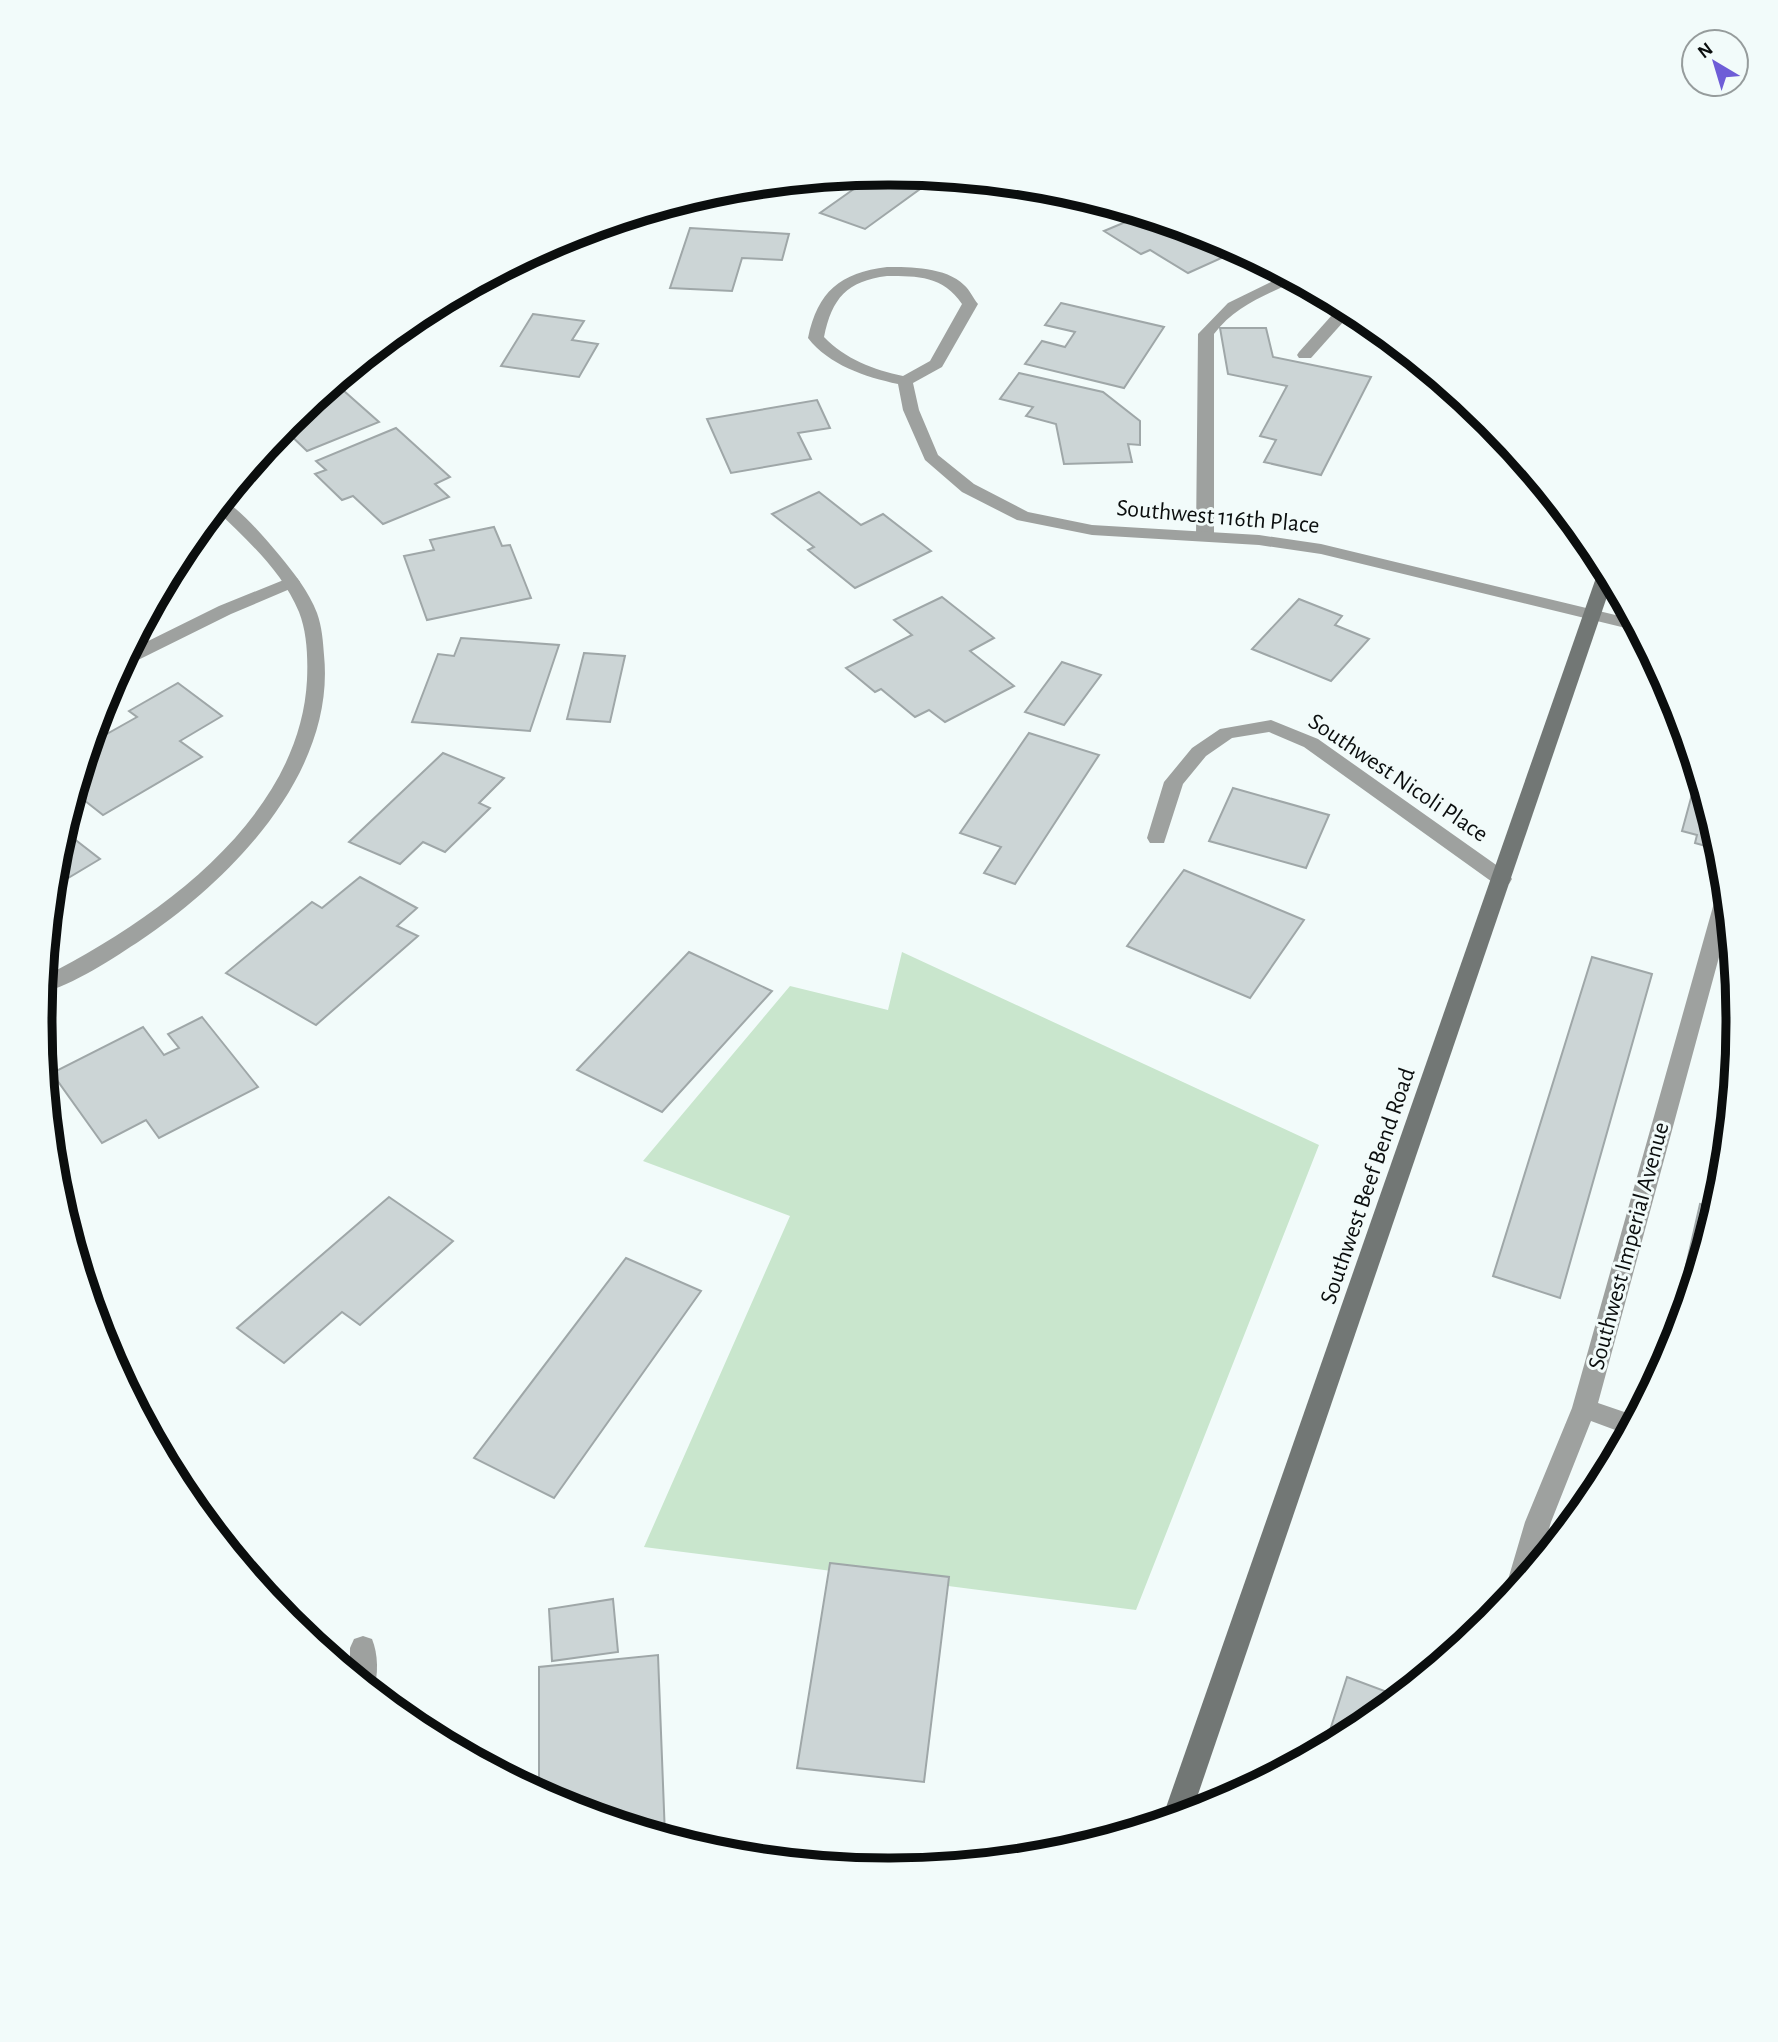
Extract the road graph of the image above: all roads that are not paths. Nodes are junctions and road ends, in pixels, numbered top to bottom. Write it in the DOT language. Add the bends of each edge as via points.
graph roads {
  1 [pos="1280,282"];
  2 [pos="1340,316"];
  3 [pos="1305,355"];
  4 [pos="905,381"];
  5 [pos="226,510"];
  6 [pos="1205,537"];
  7 [pos="291,582"];
  8 [pos="1603,586"];
  9 [pos="1594,615"];
  10 [pos="1624,623"];
  11 [pos="138,653"];
  12 [pos="1157,838"];
  13 [pos="1502,879"];
  14 [pos="1719,921"];
  15 [pos="53,980"];
  16 [pos="1584,1408"];
  17 [pos="1622,1422"];
  18 [pos="1526,1563"];
  19 [pos="363,1648"];
  20 [pos="363,1671"];
  21 [pos="1181,1804"];
  1 -- 6 [label="street" via="1246,296 1218,317 1206,334"];
  2 -- 3 [label="street"];
  4 -- 4 [label="street" via="936,364 970,304 957,286 923,274 883,272 846,282 834,294 816,338 826,350 850,363"];
  4 -- 6 [label="street, Southwest 116th Place" via="911,410 931,457 968,488 1023,516 1092,530"];
  5 -- 7 [label="street"];
  6 -- 9 [label="street, Southwest 116th Place" via="1321,549"];
  7 -- 11 [label="street"];
  7 -- 15 [label="street" via="309,613 317,676 314,710 288,777 227,862 119,945"];
  8 -- 9 [label="main road, Southwest Beef Bend Road"];
  9 -- 10 [label="street, Southwest 116th Place"];
  9 -- 13 [label="main road, Southwest Beef Bend Road"];
  12 -- 13 [label="street, Southwest Nicoli Place" via="1174,782 1199,752 1227,733 1271,726 1311,743"];
  13 -- 21 [label="main road, Southwest Beef Bend Road"];
  14 -- 16 [label="street, Southwest Imperial Avenue"];
  16 -- 17 [label="street"];
  16 -- 18 [label="street, Southwest Imperial Avenue"];
  19 -- 20 [label="street"];
}
